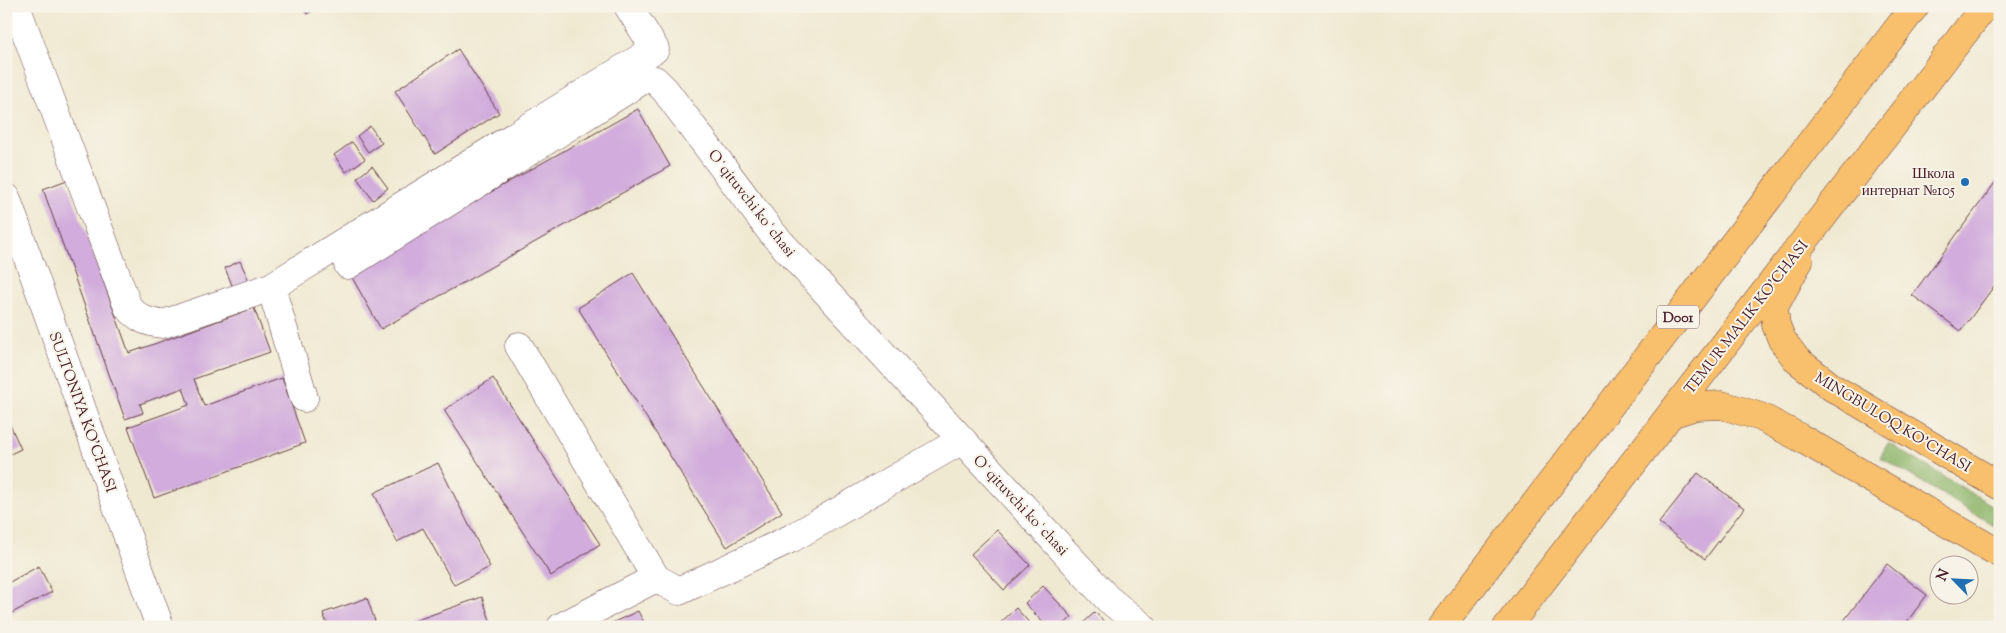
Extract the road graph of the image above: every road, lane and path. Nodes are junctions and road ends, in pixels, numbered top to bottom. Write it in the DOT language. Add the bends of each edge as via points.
graph roads {
  1 [pos="16,6"];
  2 [pos="628,6"];
  3 [pos="1915,6"];
  4 [pos="1985,6"];
  5 [pos="6,198"];
  6 [pos="1821,219"];
  7 [pos="348,265"];
  8 [pos="271,287"];
  9 [pos="519,346"];
  10 [pos="304,398"];
  11 [pos="1671,414"];
  12 [pos="962,440"];
  13 [pos="2000,486"];
  14 [pos="2000,554"];
  15 [pos="656,578"];
  16 [pos="160,627"];
  17 [pos="561,627"];
  18 [pos="1143,627"];
  19 [pos="1441,627"];
  20 [pos="1507,627"];
  1 -- 8 [label="street" via="128,307 149,323 163,324"];
  2 -- 8 [label="street" via="655,49"];
  3 -- 19 [label="main road, D001"];
  4 -- 6 [label="main road, TEMUR MALIK KO'CHASI"];
  5 -- 16 [label="street, SULTONIYA KO'CHASI"];
  6 -- 11 [label="main road, TEMUR MALIK KO'CHASI"];
  6 -- 13 [label="main road, MINGBULOQ KO'CHASI" via="1774,307 1776,325 1789,351 1806,369 1833,388"];
  7 -- 12 [label="street, Oʻqituvchi koʻchasi" via="646,78 655,80 772,233"];
  8 -- 10 [label="street"];
  9 -- 15 [label="street"];
  11 -- 14 [label="main road" via="1696,406 1722,405 1761,417"];
  11 -- 20 [label="main road, TEMUR MALIK KO'CHASI"];
  12 -- 15 [label="street" via="792,538 680,592"];
  12 -- 18 [label="street, Oʻqituvchi koʻchasi" via="1108,599"];
  15 -- 17 [label="street"];
}
